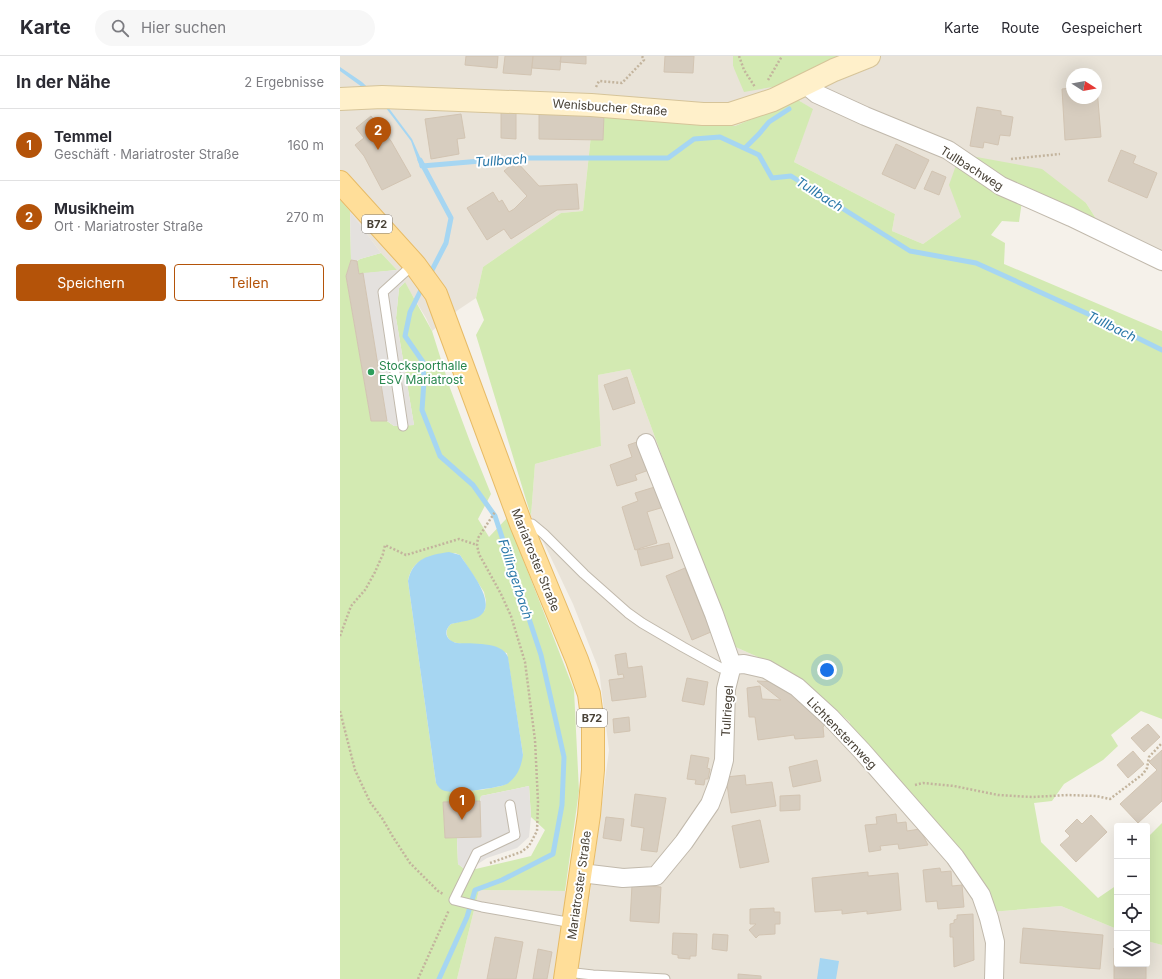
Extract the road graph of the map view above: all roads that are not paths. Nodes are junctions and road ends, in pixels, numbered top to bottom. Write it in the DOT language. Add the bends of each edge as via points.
graph roads {
  1 [pos="869,56"];
  2 [pos="805,84"];
  3 [pos="340,98"];
  4 [pos="340,182"];
  5 [pos="1162,261"];
  6 [pos="415,264"];
  7 [pos="403,426"];
  8 [pos="646,443"];
  9 [pos="521,524"];
  10 [pos="732,665"];
  11 [pos="510,805"];
  12 [pos="581,873"];
  13 [pos="573,923"];
  14 [pos="566,975"];
  15 [pos="665,979"];
  16 [pos="994,979"];
  1 -- 2 [label="street, Wenisbucher Straße"];
  2 -- 3 [label="street, Wenisbucher Straße" via="763,104 730,114 591,105"];
  2 -- 5 [label="street, Tullbachweg" via="817,94 948,150 1001,186"];
  4 -- 6 [label="main road, Mariatroster Straße / B72"];
  6 -- 7 [label="lane" via="383,292"];
  6 -- 9 [label="main road, Mariatroster Straße / B72" via="436,294"];
  8 -- 10 [label="street"];
  9 -- 10 [label="lane, Lichtensternweg" via="532,524 584,574 642,623 721,668"];
  9 -- 12 [label="main road, Mariatroster Straße / B72" via="589,694 593,726 593,770"];
  10 -- 12 [label="street, Tullriegel" via="726,689 724,760 718,783 710,804 684,842 656,876 623,878"];
  10 -- 16 [label="street, Lichtensternweg" via="744,664 766,669 797,687 832,718 955,857 981,895 989,918 995,942"];
  11 -- 13 [label="lane" via="516,835 477,854 457,901"];
  12 -- 13 [label="main road, Mariatroster Straße / B72"];
  13 -- 14 [label="main road, Mariatroster Straße / B72"];
  14 -- 15 [label="lane"];
}
